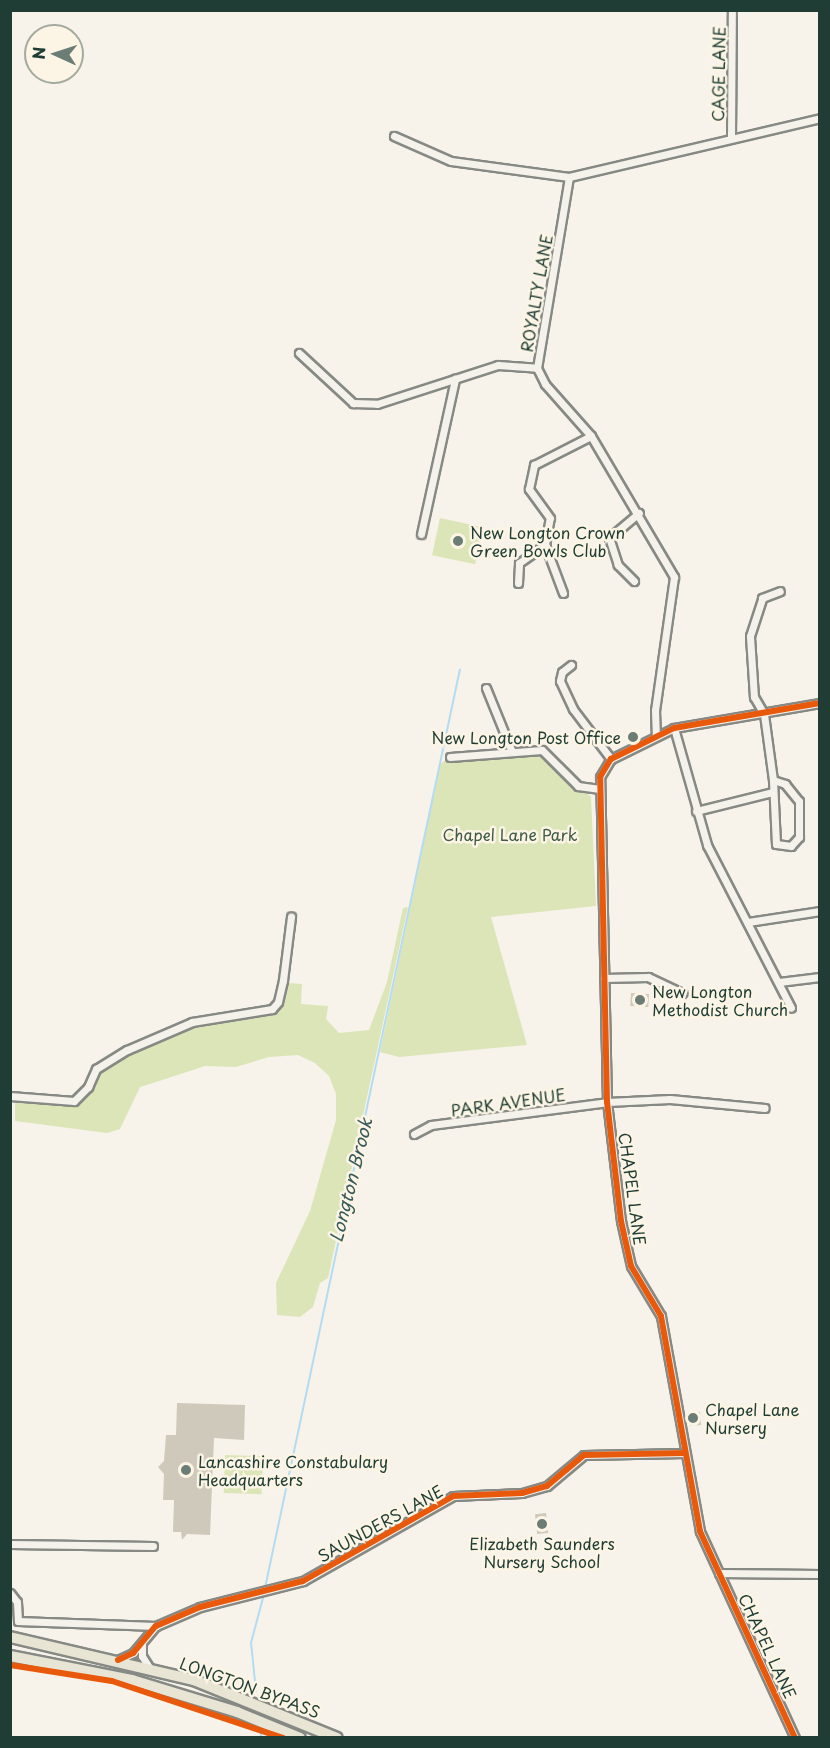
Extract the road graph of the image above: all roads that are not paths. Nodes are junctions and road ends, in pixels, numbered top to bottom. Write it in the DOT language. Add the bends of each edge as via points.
graph roads {
  1 [pos="732,10"];
  2 [pos="819,118"];
  3 [pos="394,136"];
  4 [pos="731,138"];
  5 [pos="569,177"];
  6 [pos="299,353"];
  7 [pos="537,368"];
  8 [pos="454,379"];
  9 [pos="591,436"];
  10 [pos="639,513"];
  11 [pos="421,534"];
  12 [pos="545,545"];
  13 [pos="634,581"];
  14 [pos="518,583"];
  15 [pos="780,591"];
  16 [pos="563,593"];
  17 [pos="571,665"];
  18 [pos="486,688"];
  19 [pos="819,703"];
  20 [pos="764,714"];
  21 [pos="674,728"];
  22 [pos="656,736"];
  23 [pos="512,752"];
  24 [pos="450,757"];
  25 [pos="611,759"];
  26 [pos="772,780"];
  27 [pos="600,789"];
  28 [pos="772,792"];
  29 [pos="696,811"];
  30 [pos="819,911"];
  31 [pos="291,917"];
  32 [pos="748,922"];
  33 [pos="819,977"];
  34 [pos="604,978"];
  35 [pos="778,982"];
  36 [pos="683,993"];
  37 [pos="791,1008"];
  38 [pos="10,1096"];
  39 [pos="607,1102"];
  40 [pos="765,1108"];
  41 [pos="414,1134"];
  42 [pos="685,1453"];
  43 [pos="10,1544"];
  44 [pos="153,1546"];
  45 [pos="719,1573"];
  46 [pos="819,1574"];
  47 [pos="10,1593"];
  48 [pos="154,1624"];
  49 [pos="10,1637"];
  50 [pos="142,1642"];
  51 [pos="10,1656"];
  52 [pos="118,1660"];
  53 [pos="150,1669"];
  54 [pos="300,1737"];
  55 [pos="337,1737"];
  56 [pos="795,1737"];
  1 -- 4 [label="street, CAGE LANE"];
  2 -- 4 [label="street"];
  3 -- 5 [label="street" via="451,161"];
  4 -- 5 [label="street"];
  5 -- 7 [label="street, ROYALTY LANE"];
  6 -- 8 [label="street" via="353,403 376,404"];
  7 -- 8 [label="street" via="498,365"];
  7 -- 9 [label="street, ROYALTY LANE"];
  8 -- 11 [label="street"];
  9 -- 10 [label="street, ROYALTY LANE"];
  9 -- 12 [label="street" via="534,465 529,489 550,518"];
  10 -- 13 [label="street" via="609,538 618,565"];
  10 -- 22 [label="street, ROYALTY LANE" via="674,577 655,710"];
  12 -- 14 [label="street" via="519,563"];
  12 -- 16 [label="street"];
  15 -- 20 [label="street" via="758,603 750,636 754,697"];
  17 -- 25 [label="street" via="562,672 560,681 573,709"];
  18 -- 23 [label="street"];
  19 -- 20 [label="street"];
  20 -- 21 [label="street"];
  20 -- 26 [label="street"];
  21 -- 22 [label="street"];
  21 -- 29 [label="street"];
  22 -- 25 [label="street"];
  23 -- 24 [label="street"];
  23 -- 27 [label="street" via="542,750 578,786"];
  25 -- 27 [label="street, CHAPEL LANE" via="601,771"];
  26 -- 28 [label="street"];
  26 -- 28 [label="street" via="785,784 799,801 799,837 791,846 776,844"];
  27 -- 34 [label="street, CHAPEL LANE"];
  28 -- 29 [label="street"];
  29 -- 32 [label="street" via="707,845"];
  30 -- 32 [label="street"];
  31 -- 38 [label="street" via="279,1002 272,1009 192,1022 126,1050 96,1069 88,1088 74,1101"];
  32 -- 35 [label="street"];
  33 -- 35 [label="street"];
  34 -- 36 [label="street" via="648,977"];
  34 -- 39 [label="street, CHAPEL LANE"];
  35 -- 37 [label="street"];
  39 -- 40 [label="street, PARK AVENUE" via="670,1099"];
  39 -- 41 [label="street, PARK AVENUE" via="430,1125"];
  39 -- 42 [label="street, CHAPEL LANE" via="621,1221 631,1266 661,1316"];
  42 -- 45 [label="street, CHAPEL LANE" via="700,1531"];
  42 -- 48 [label="street, SAUNDERS LANE" via="584,1455 547,1486 522,1493 453,1496 303,1581 200,1607"];
  43 -- 44 [label="street"];
  45 -- 46 [label="street"];
  45 -- 56 [label="street, CHAPEL LANE"];
  47 -- 48 [label="street, SAUNDERS LANE" via="17,1602 18,1621"];
  48 -- 50 [label="street, SAUNDERS LANE"];
  49 -- 52 [label="highway, LONGTON BYPASS"];
  50 -- 52 [label="street, SAUNDERS LANE" via="130,1656"];
  50 -- 53 [label="street" via="142,1656"];
  51 -- 54 [label="highway, LONGTON BYPASS" via="142,1683 237,1712"];
  52 -- 53 [label="highway, LONGTON BYPASS"];
  53 -- 55 [label="highway, LONGTON BYPASS" via="239,1696"];
}
